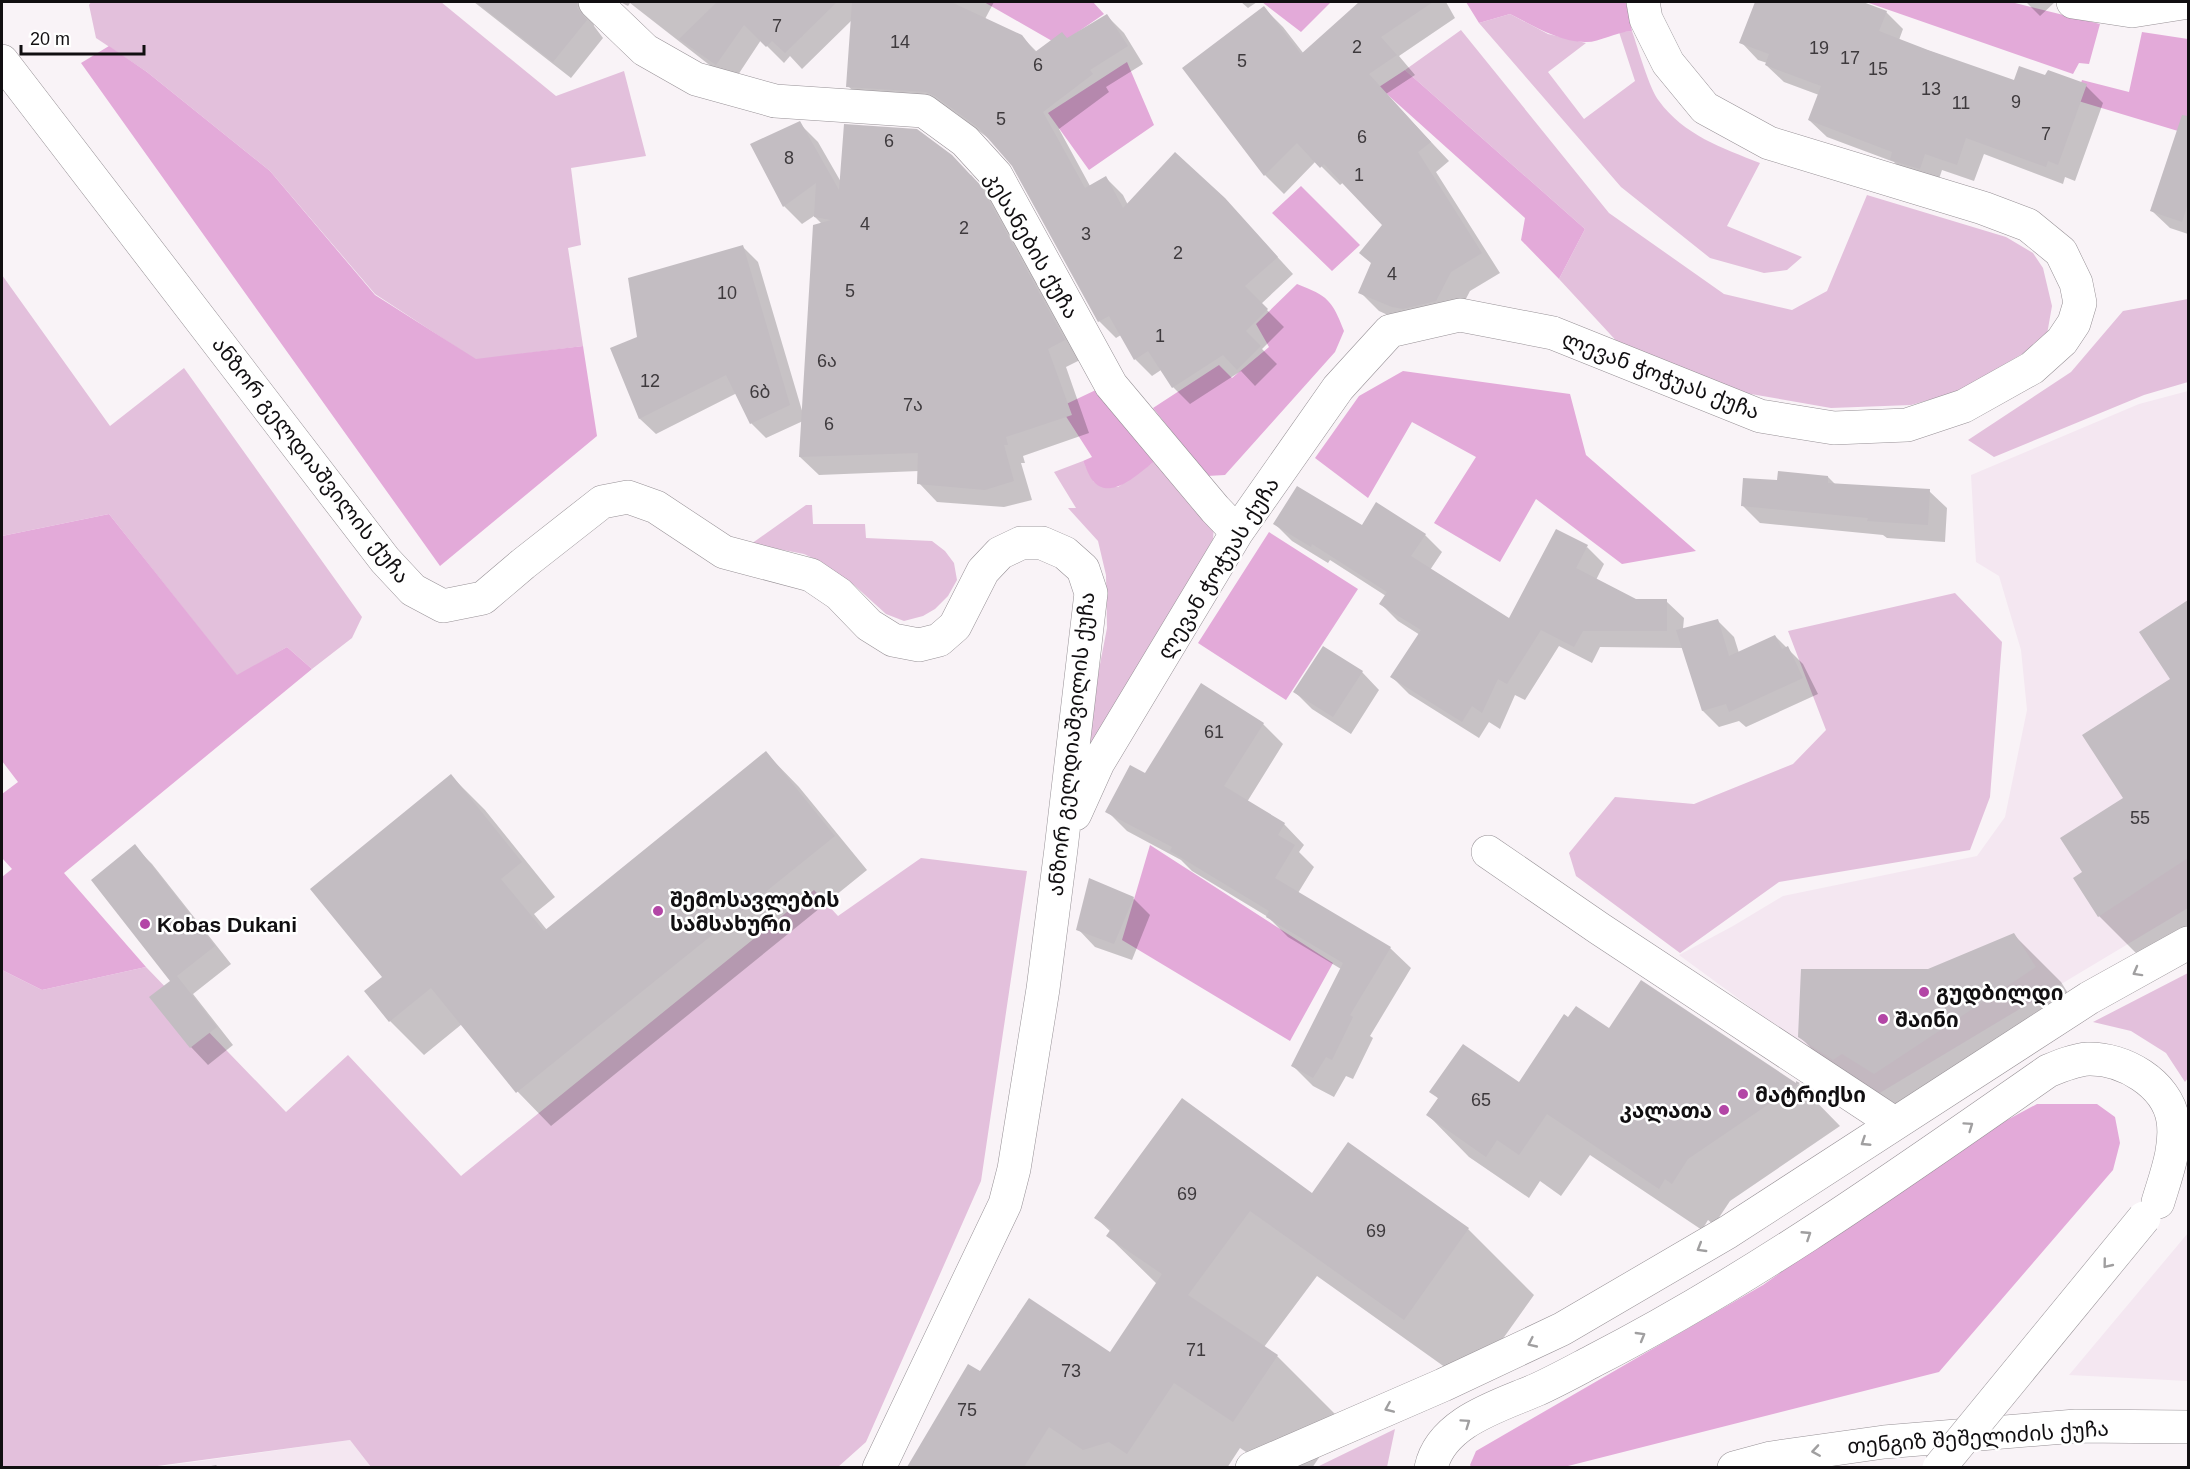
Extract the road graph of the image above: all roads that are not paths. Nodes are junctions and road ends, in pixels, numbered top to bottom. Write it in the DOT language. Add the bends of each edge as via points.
graph roads {
  1 [pos="595,2"];
  2 [pos="1643,2"];
  3 [pos="2073,2"];
  4 [pos="2188,2"];
  5 [pos="2,61"];
  6 [pos="1237,532"];
  7 [pos="1061,849"];
  8 [pos="1488,852"];
  9 [pos="2188,943"];
  10 [pos="1894,1123"];
  11 [pos="2188,1164"];
  12 [pos="2151,1210"];
  13 [pos="2188,1427"];
  14 [pos="879,1467"];
  15 [pos="1252,1467"];
  16 [pos="1431,1467"];
  17 [pos="1734,1467"];
  18 [pos="1939,1467"];
  1 -- 6 [label="street, კესანების ქუჩა" via="645,50 696,79 775,101 924,111 965,141 996,175 1111,385"];
  2 -- 6 [label="street, ლევან ჭოჭუას ქუჩა" via="1646,19 1668,63 1706,108 1769,143 2028,225 2061,252 2076,283 2080,303 2074,323 2062,341 2032,369 1964,406 1907,425 1834,428 1760,416 1552,333 1460,315 1390,332 1338,388"];
  3 -- 4 [label="street" via="2132,11"];
  5 -- 7 [label="street, ანზორ გელდიაშვილის ქუჩა" via="385,560 413,590 443,606 483,598 602,502 628,497 656,507 724,552 811,575 839,594 869,625 893,640 919,645 939,640 955,626 983,571 1000,553 1021,543 1041,543 1065,553 1083,568 1091,593"];
  6 -- 7 [label="street, ლევან ჭოჭუას ქუჩა" via="1098,763"];
  7 -- 14 [label="street, ანზორ გელდიაშვილის ქუჩა" via="1014,1169 1005,1204"];
  8 -- 10 [label="street"];
  9 -- 10 [label="street, one-way" via="2089,998"];
  10 -- 15 [label="street, one-way" via="1728,1232 1562,1329"];
  11 -- 12 [label="street"];
  16 -- 12 [label="street, one-way" via="1439,1448 1469,1420 1623,1346 1744,1276 2048,1071 2068,1063 2088,1059 2112,1062 2153,1084 2165,1101 2173,1118 2174,1141 2170,1164"];
  12 -- 18 [label="street, one-way, bridge"];
  13 -- 17 [label="street, თენგიზ შეშელიძის ქუჩა, one-way" via="2076,1426 1884,1442"];
}
